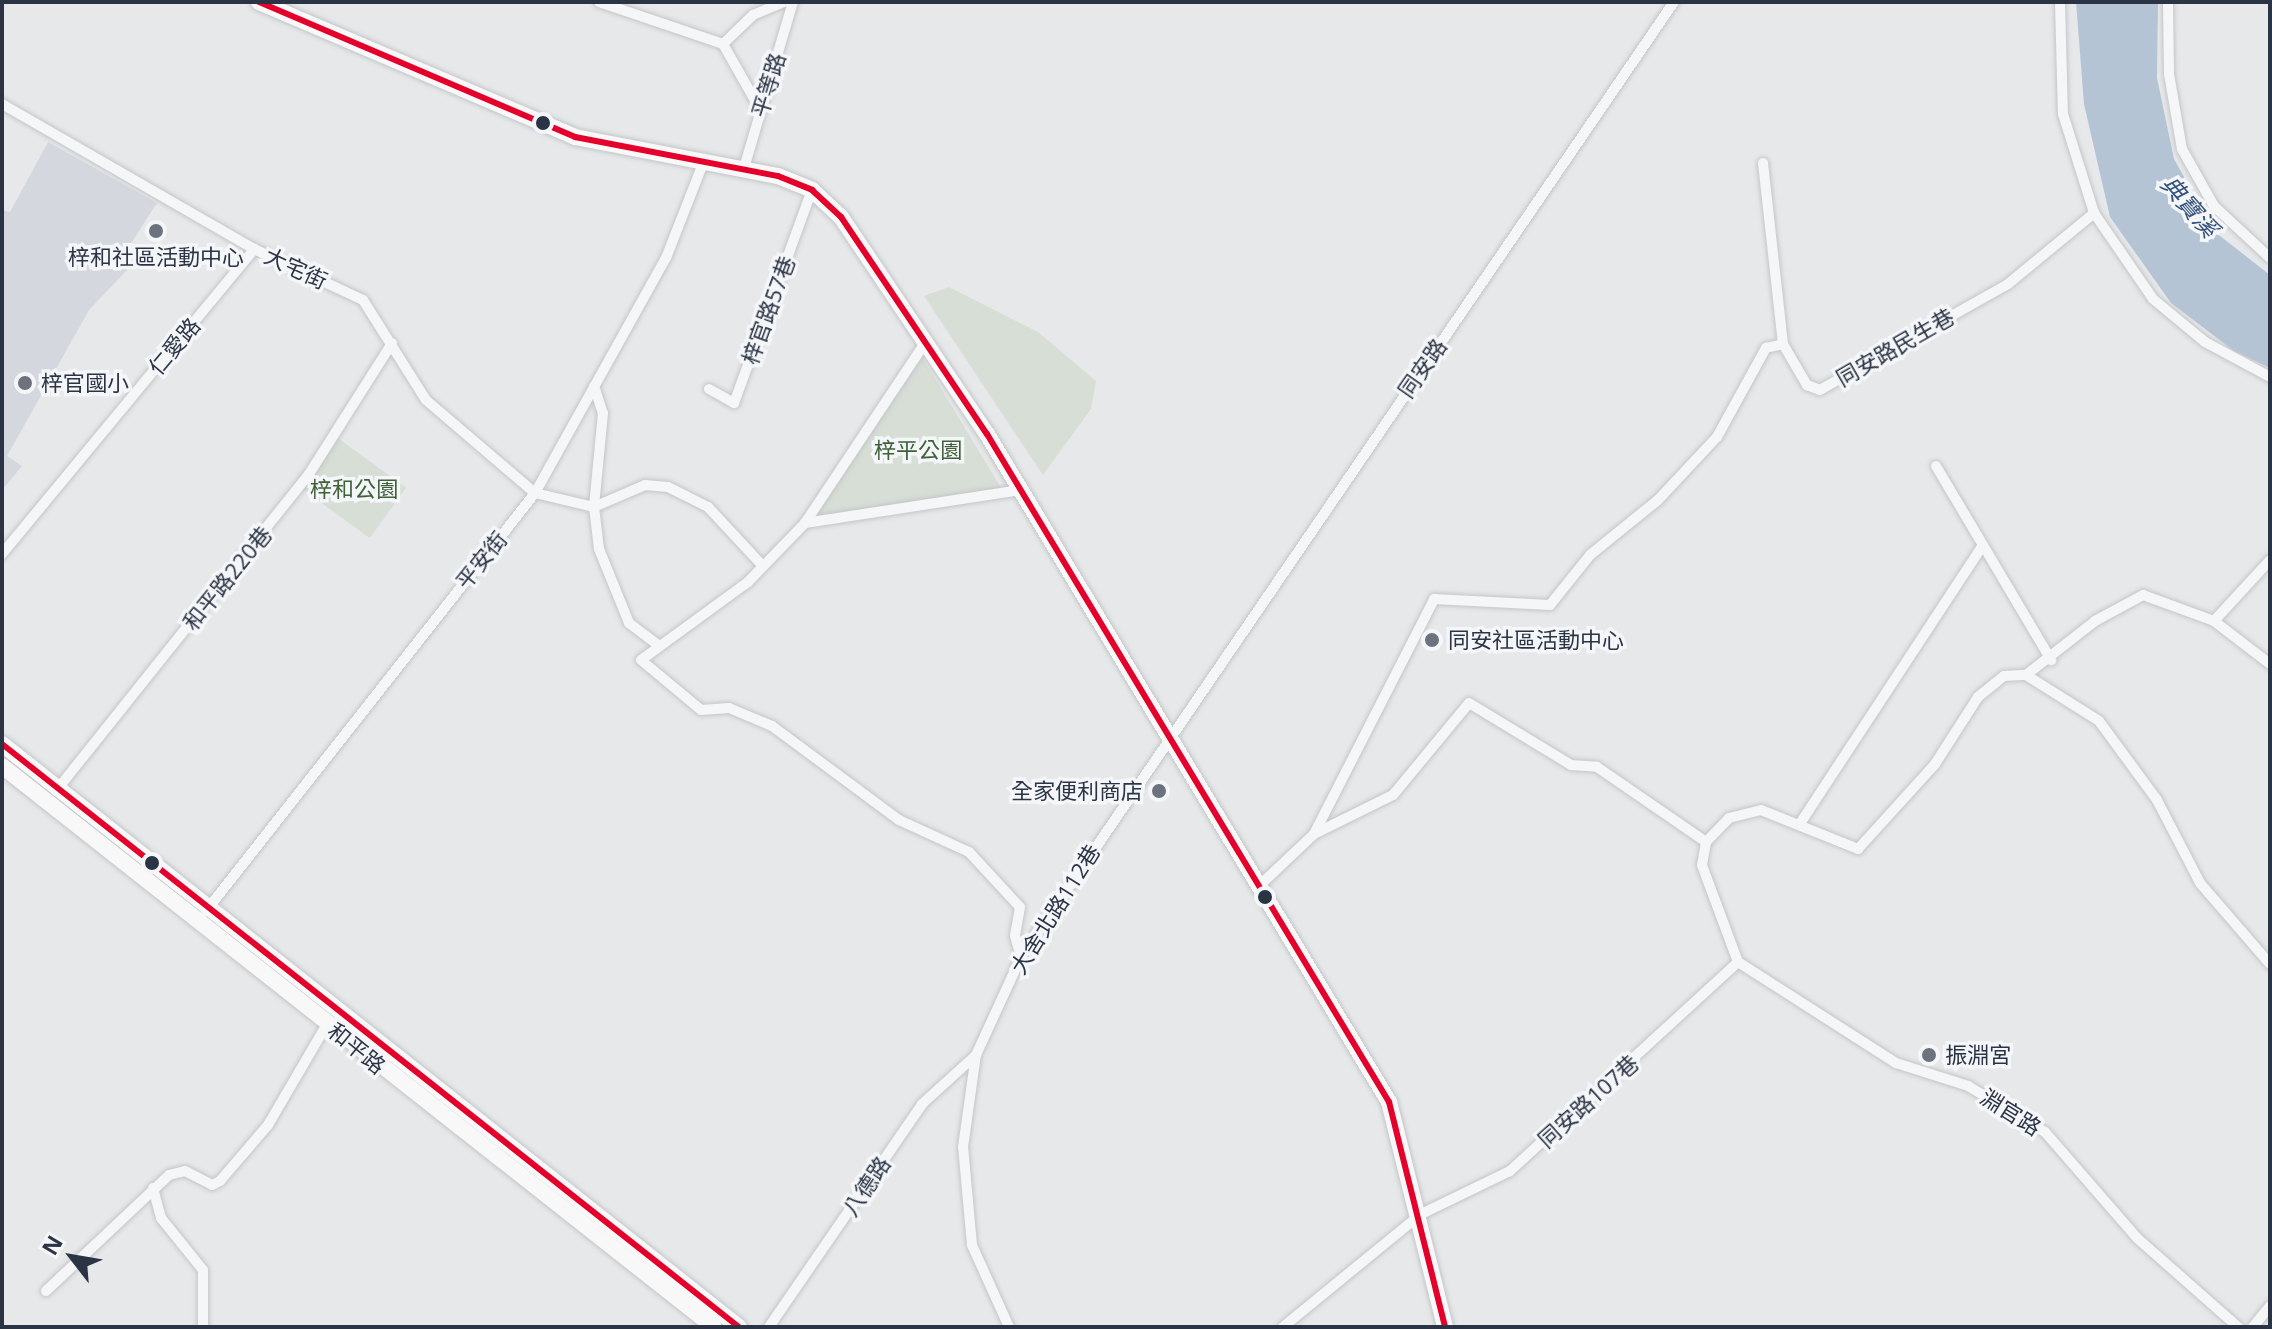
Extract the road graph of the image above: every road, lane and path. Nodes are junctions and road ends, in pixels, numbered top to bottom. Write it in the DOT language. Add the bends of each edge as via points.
graph roads {
  1 [pos="259,2"];
  2 [pos="599,2"];
  3 [pos="783,2"];
  4 [pos="793,2"];
  5 [pos="1674,2"];
  6 [pos="2060,2"];
  7 [pos="2168,2"];
  8 [pos="723,44"];
  9 [pos="2,104"];
  10 [pos="760,109"];
  11 [pos="704,161"];
  12 [pos="1763,163"];
  13 [pos="744,168"];
  14 [pos="812,190"];
  15 [pos="2094,213"];
  16 [pos="254,249"];
  17 [pos="2270,258"];
  18 [pos="927,340"];
  19 [pos="392,343"];
  20 [pos="1783,344"];
  21 [pos="2270,377"];
  22 [pos="594,386"];
  23 [pos="709,389"];
  24 [pos="1936,466"];
  25 [pos="1020,490"];
  26 [pos="535,493"];
  27 [pos="594,507"];
  28 [pos="805,523"];
  29 [pos="1981,548"];
  30 [pos="2,554"];
  31 [pos="2270,560"];
  32 [pos="761,564"];
  33 [pos="2214,621"];
  34 [pos="656,643"];
  35 [pos="2051,660"];
  36 [pos="2270,664"];
  37 [pos="2026,675"];
  38 [pos="1168,733"];
  39 [pos="2,744"];
  40 [pos="2,766"];
  41 [pos="52,796"];
  42 [pos="1799,825"];
  43 [pos="1314,834"];
  44 [pos="1706,842"];
  45 [pos="1259,886"];
  46 [pos="209,906"];
  47 [pos="198,923"];
  48 [pos="1021,957"];
  49 [pos="1738,962"];
  50 [pos="2270,964"];
  51 [pos="327,1024"];
  52 [pos="976,1055"];
  53 [pos="472,1128"];
  54 [pos="153,1188"];
  55 [pos="1421,1214"];
  56 [pos="46,1291"];
  57 [pos="2270,1306"];
  58 [pos="203,1327"];
  59 [pos="714,1327"];
  60 [pos="739,1327"];
  61 [pos="769,1327"];
  62 [pos="1009,1327"];
  63 [pos="1283,1327"];
  64 [pos="1445,1327"];
  65 [pos="2238,1327"];
  66 [pos="2253,1327"];
  1 -- 11 [label="main road" via="575,137"];
  2 -- 8 [label="street"];
  3 -- 8 [label="street" via="753,15"];
  4 -- 10 [label="street, 平等路"];
  5 -- 38 [label="street, 同安路"];
  6 -- 15 [label="street" via="2063,114"];
  7 -- 17 [label="street" via="2169,74 2182,149 2214,206"];
  8 -- 10 [label="street"];
  9 -- 16 [label="street, 大宅街"];
  10 -- 13 [label="street, 平等路"];
  11 -- 13 [label="main road"];
  11 -- 22 [label="street, 平安街" via="666,258"];
  12 -- 20 [label="street"];
  13 -- 14 [label="main road"];
  14 -- 18 [label="main road" via="852,229"];
  14 -- 23 [label="street, 梓官路57巷" via="734,403"];
  15 -- 20 [label="street, 同安路民生巷" via="2008,284 1820,390 1807,385"];
  15 -- 21 [label="street" via="2153,299 2215,349"];
  16 -- 19 [label="street, 大宅街" via="363,300"];
  16 -- 30 [label="street, 仁愛路"];
  18 -- 25 [label="main road"];
  18 -- 28 [label="street"];
  19 -- 26 [label="street, 大宅街" via="426,400"];
  19 -- 41 [label="street, 和平路220巷" via="301,484"];
  20 -- 43 [label="street" via="1756,356 1717,437 1658,500 1590,555 1550,605 1434,599"];
  22 -- 26 [label="street, 平安街"];
  22 -- 27 [label="street" via="603,413"];
  24 -- 29 [label="street"];
  25 -- 28 [label="street"];
  25 -- 38 [label="main road"];
  26 -- 27 [label="street"];
  26 -- 46 [label="street, 平安街"];
  27 -- 32 [label="street" via="645,485 668,487 708,507"];
  27 -- 34 [label="street" via="599,549 629,623"];
  28 -- 32 [label="street"];
  29 -- 35 [label="street"];
  29 -- 42 [label="street"];
  31 -- 33 [label="street"];
  32 -- 34 [label="street" via="733,595"];
  33 -- 35 [label="street" via="2143,595 2095,621"];
  33 -- 36 [label="street"];
  34 -- 48 [label="street" via="641,660 701,710 729,708 772,726 899,820 969,852 1020,907 1015,936"];
  35 -- 37 [label="street"];
  37 -- 42 [label="street" via="2004,676 1978,697 1935,764 1858,849"];
  37 -- 50 [label="street" via="2099,721 2157,800 2200,883"];
  38 -- 45 [label="main road"];
  38 -- 48 [label="street, 大舍北路112巷"];
  39 -- 41 [label="main road, 和平路"];
  40 -- 41 [label="main road, 和平路"];
  41 -- 46 [label="main road, 和平路"];
  41 -- 47 [label="main road, 和平路"];
  42 -- 44 [label="street" via="1747,809"];
  43 -- 44 [label="street" via="1393,795 1464,703 1571,765 1597,767"];
  43 -- 45 [label="street"];
  44 -- 49 [label="street" via="1702,865"];
  45 -- 55 [label="main road" via="1389,1102"];
  46 -- 47 [label="street, 平安街"];
  46 -- 53 [label="main road, 和平路"];
  47 -- 51 [label="main road, 和平路"];
  48 -- 52 [label="street, 大舍北路112巷"];
  49 -- 55 [label="street, 同安路107巷" via="1510,1171"];
  49 -- 65 [label="street, 淵官路" via="1896,1063 1968,1086 2045,1132 2137,1238"];
  51 -- 53 [label="main road, 和平路"];
  51 -- 54 [label="street" via="268,1125 220,1181 212,1185 185,1171"];
  52 -- 61 [label="street, 八德路" via="922,1104"];
  52 -- 62 [label="street, 大舍北路112巷" via="963,1147 972,1245"];
  53 -- 59 [label="main road, 和平路"];
  53 -- 60 [label="main road, 和平路"];
  54 -- 56 [label="street"];
  54 -- 58 [label="street" via="161,1218 203,1270"];
  55 -- 63 [label="street, 同安路107巷"];
  55 -- 64 [label="main road"];
  57 -- 66 [label="street"];
}
